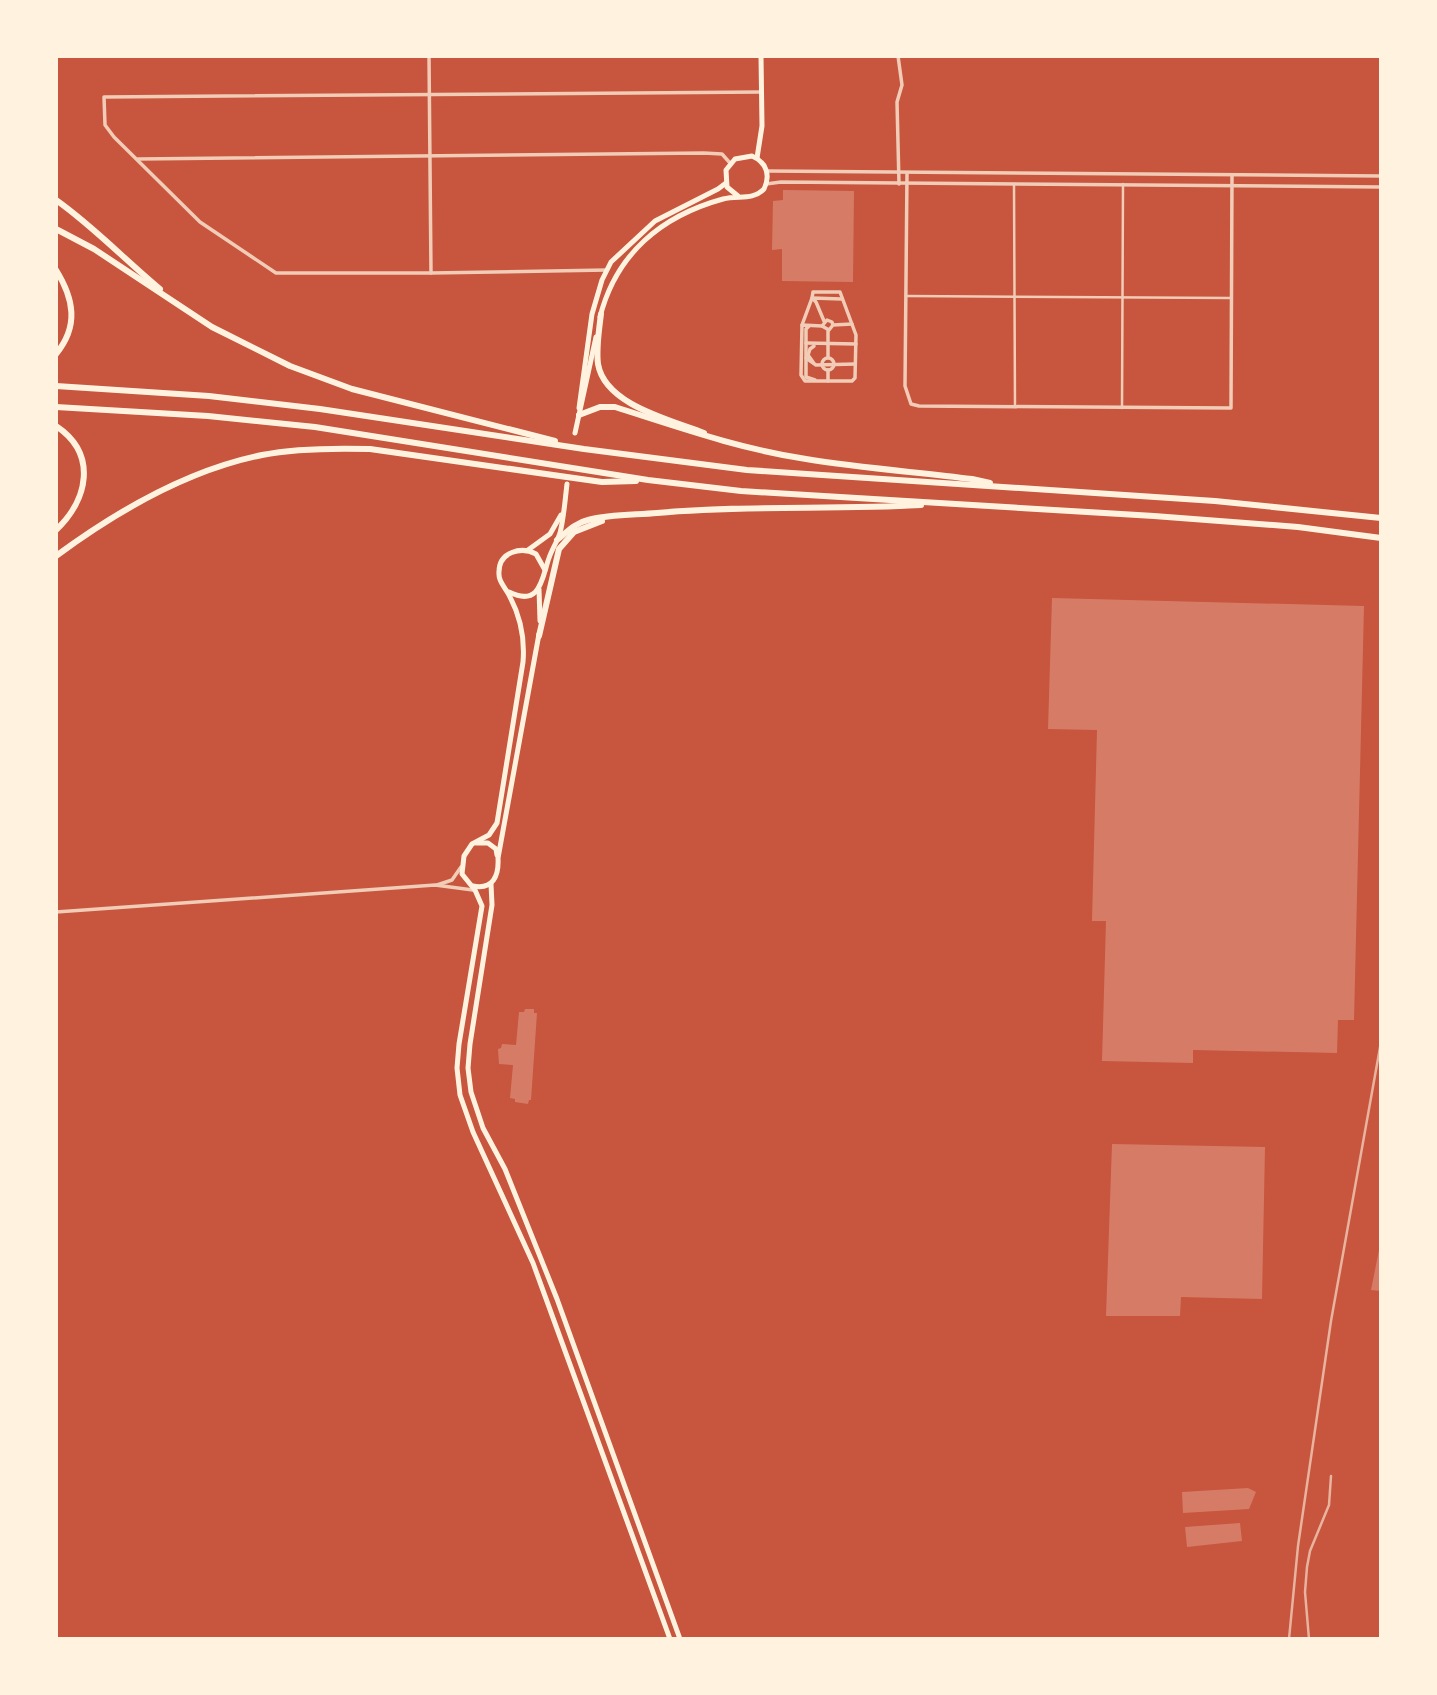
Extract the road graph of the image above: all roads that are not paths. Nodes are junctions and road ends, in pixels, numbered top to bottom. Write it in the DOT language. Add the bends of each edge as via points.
graph roads {
  1 [pos="429,56"];
  2 [pos="761,56"];
  3 [pos="898,56"];
  4 [pos="761,92"];
  5 [pos="430,95"];
  6 [pos="430,155"];
  7 [pos="757,158"];
  8 [pos="136,159"];
  9 [pos="730,163"];
  10 [pos="767,171"];
  11 [pos="899,174"];
  12 [pos="907,174"];
  13 [pos="1232,175"];
  14 [pos="1381,176"];
  15 [pos="726,183"];
  16 [pos="766,184"];
  17 [pos="899,184"];
  18 [pos="907,184"];
  19 [pos="1014,184"];
  20 [pos="1123,184"];
  21 [pos="1232,185"];
  22 [pos="1381,187"];
  23 [pos="738,196"];
  24 [pos="56,200"];
  25 [pos="56,229"];
  26 [pos="56,270"];
  27 [pos="607,270"];
  28 [pos="431,273"];
  29 [pos="906,296"];
  30 [pos="1015,296"];
  31 [pos="1122,297"];
  32 [pos="812,298"];
  33 [pos="1231,298"];
  34 [pos="183,308"];
  35 [pos="601,314"];
  36 [pos="823,323"];
  37 [pos="852,324"];
  38 [pos="802,325"];
  39 [pos="811,325"];
  40 [pos="833,325"];
  41 [pos="828,330"];
  42 [pos="806,344"];
  43 [pos="818,344"];
  44 [pos="828,344"];
  45 [pos="856,344"];
  46 [pos="802,350"];
  47 [pos="56,354"];
  48 [pos="828,357"];
  49 [pos="806,358"];
  50 [pos="835,363"];
  51 [pos="820,364"];
  52 [pos="855,364"];
  53 [pos="828,370"];
  54 [pos="818,381"];
  55 [pos="828,381"];
  56 [pos="56,386"];
  57 [pos="56,407"];
  58 [pos="1015,407"];
  59 [pos="1122,408"];
  60 [pos="579,415"];
  61 [pos="56,426"];
  62 [pos="575,433"];
  63 [pos="732,443"];
  64 [pos="584,449"];
  65 [pos="648,480"];
  66 [pos="567,484"];
  67 [pos="1009,488"];
  68 [pos="951,504"];
  69 [pos="563,510"];
  70 [pos="618,517"];
  71 [pos="1381,518"];
  72 [pos="56,530"];
  73 [pos="1381,538"];
  74 [pos="557,540"];
  75 [pos="528,550"];
  76 [pos="56,555"];
  77 [pos="545,570"];
  78 [pos="539,589"];
  79 [pos="507,590"];
  80 [pos="539,636"];
  81 [pos="472,844"];
  82 [pos="498,858"];
  83 [pos="463,863"];
  84 [pos="468,882"];
  85 [pos="491,884"];
  86 [pos="435,886"];
  87 [pos="475,890"];
  88 [pos="56,912"];
  89 [pos="670,1639"];
  90 [pos="680,1639"];
  1 -- 5 [label="street"];
  2 -- 4 [label="main road"];
  3 -- 11 [label="street" via="902,85 897,102"];
  4 -- 5 [label="street"];
  4 -- 7 [label="main road"];
  5 -- 6 [label="street"];
  5 -- 8 [label="street" via="104,97 105,125"];
  6 -- 8 [label="street"];
  6 -- 9 [label="street" via="718,153"];
  6 -- 28 [label="street"];
  7 -- 9 [label="main road" via="746,155"];
  7 -- 10 [label="main road"];
  8 -- 28 [label="street" via="200,222 276,273"];
  9 -- 15 [label="main road"];
  10 -- 11 [label="street"];
  10 -- 16 [label="main road"];
  11 -- 12 [label="street"];
  11 -- 17 [label="street"];
  12 -- 13 [label="street"];
  12 -- 18 [label="street"];
  13 -- 14 [label="street"];
  13 -- 21 [label="street"];
  15 -- 23 [label="main road"];
  15 -- 27 [label="main road" via="665,214 624,248"];
  16 -- 17 [label="street"];
  16 -- 23 [label="main road" via="754,197"];
  17 -- 18 [label="street"];
  18 -- 19 [label="street"];
  18 -- 29 [label="street"];
  19 -- 20 [label="street"];
  19 -- 30 [label="street"];
  20 -- 21 [label="street"];
  20 -- 31 [label="street"];
  21 -- 22 [label="street"];
  21 -- 33 [label="street"];
  23 -- 35 [label="main road" via="679,216 647,237 614,277"];
  24 -- 34 [label="highway"];
  25 -- 34 [label="highway"];
  26 -- 47 [label="highway" via="73,312 72,327"];
  27 -- 28 [label="street"];
  27 -- 60 [label="main road" via="591,322"];
  29 -- 30 [label="street"];
  29 -- 58 [label="street" via="905,387 911,404"];
  30 -- 31 [label="street"];
  30 -- 58 [label="street"];
  31 -- 33 [label="street"];
  31 -- 59 [label="street"];
  32 -- 36 [label="street"];
  32 -- 37 [label="street" via="813,292 840,292"];
  32 -- 38 [label="street"];
  33 -- 59 [label="street" via="1231,408"];
  34 -- 64 [label="highway" via="248,346 325,380"];
  35 -- 60 [label="main road"];
  35 -- 63 [label="highway" via="598,364 613,390 635,405"];
  36 -- 39 [label="street"];
  36 -- 40 [label="street" via="831,321"];
  36 -- 41 [label="street"];
  37 -- 40 [label="street"];
  37 -- 45 [label="street"];
  38 -- 39 [label="street"];
  38 -- 46 [label="street"];
  39 -- 42 [label="street" via="806,329"];
  40 -- 41 [label="street"];
  41 -- 44 [label="street"];
  42 -- 43 [label="street"];
  42 -- 49 [label="street"];
  43 -- 44 [label="street"];
  43 -- 51 [label="street" via="808,355"];
  44 -- 45 [label="street"];
  44 -- 48 [label="street"];
  45 -- 52 [label="street"];
  46 -- 49 [label="street"];
  46 -- 54 [label="street" via="802,379"];
  48 -- 50 [label="street"];
  48 -- 51 [label="street"];
  49 -- 51 [label="street"];
  49 -- 54 [label="street" via="806,377"];
  50 -- 51 [label="street"];
  50 -- 52 [label="street"];
  50 -- 53 [label="street"];
  51 -- 53 [label="street"];
  52 -- 55 [label="street" via="854,380"];
  53 -- 55 [label="street"];
  54 -- 55 [label="street"];
  56 -- 64 [label="highway" via="320,408"];
  57 -- 65 [label="highway" via="315,427"];
  58 -- 59 [label="street"];
  60 -- 62 [label="main road"];
  60 -- 63 [label="highway" via="614,407"];
  61 -- 72 [label="highway" via="77,449 84,477 82,495 72,514"];
  63 -- 67 [label="highway" via="808,460 972,479"];
  64 -- 67 [label="highway" via="747,470"];
  65 -- 68 [label="highway" via="741,491"];
  65 -- 76 [label="highway" via="591,480 370,449 263,455 172,486 118,514"];
  66 -- 69 [label="main road"];
  67 -- 71 [label="highway" via="1227,502"];
  68 -- 70 [label="highway" via="700,510"];
  68 -- 73 [label="highway" via="1298,527"];
  69 -- 74 [label="main road"];
  69 -- 75 [label="main road" via="550,534"];
  70 -- 74 [label="highway" via="581,522"];
  70 -- 80 [label="highway" via="574,532 559,549"];
  74 -- 77 [label="main road"];
  75 -- 77 [label="main road" via="539,557"];
  75 -- 79 [label="main road" via="514,551 503,559 499,579"];
  77 -- 78 [label="main road"];
  78 -- 79 [label="main road" via="526,596"];
  78 -- 80 [label="main road"];
  79 -- 81 [label="main road" via="522,626 523,662 497,823 489,835"];
  80 -- 82 [label="main road"];
  81 -- 82 [label="main road" via="488,843"];
  81 -- 83 [label="main road"];
  82 -- 85 [label="main road" via="499,872"];
  83 -- 84 [label="main road"];
  83 -- 86 [label="street" via="452,880"];
  84 -- 85 [label="main road" via="478,887"];
  84 -- 87 [label="main road"];
  85 -- 90 [label="main road" via="492,905 470,1044 471,1091 557,1299"];
  86 -- 87 [label="street"];
  86 -- 88 [label="street"];
  87 -- 89 [label="main road" via="482,906 459,1044 460,1095 533,1264"];
}
